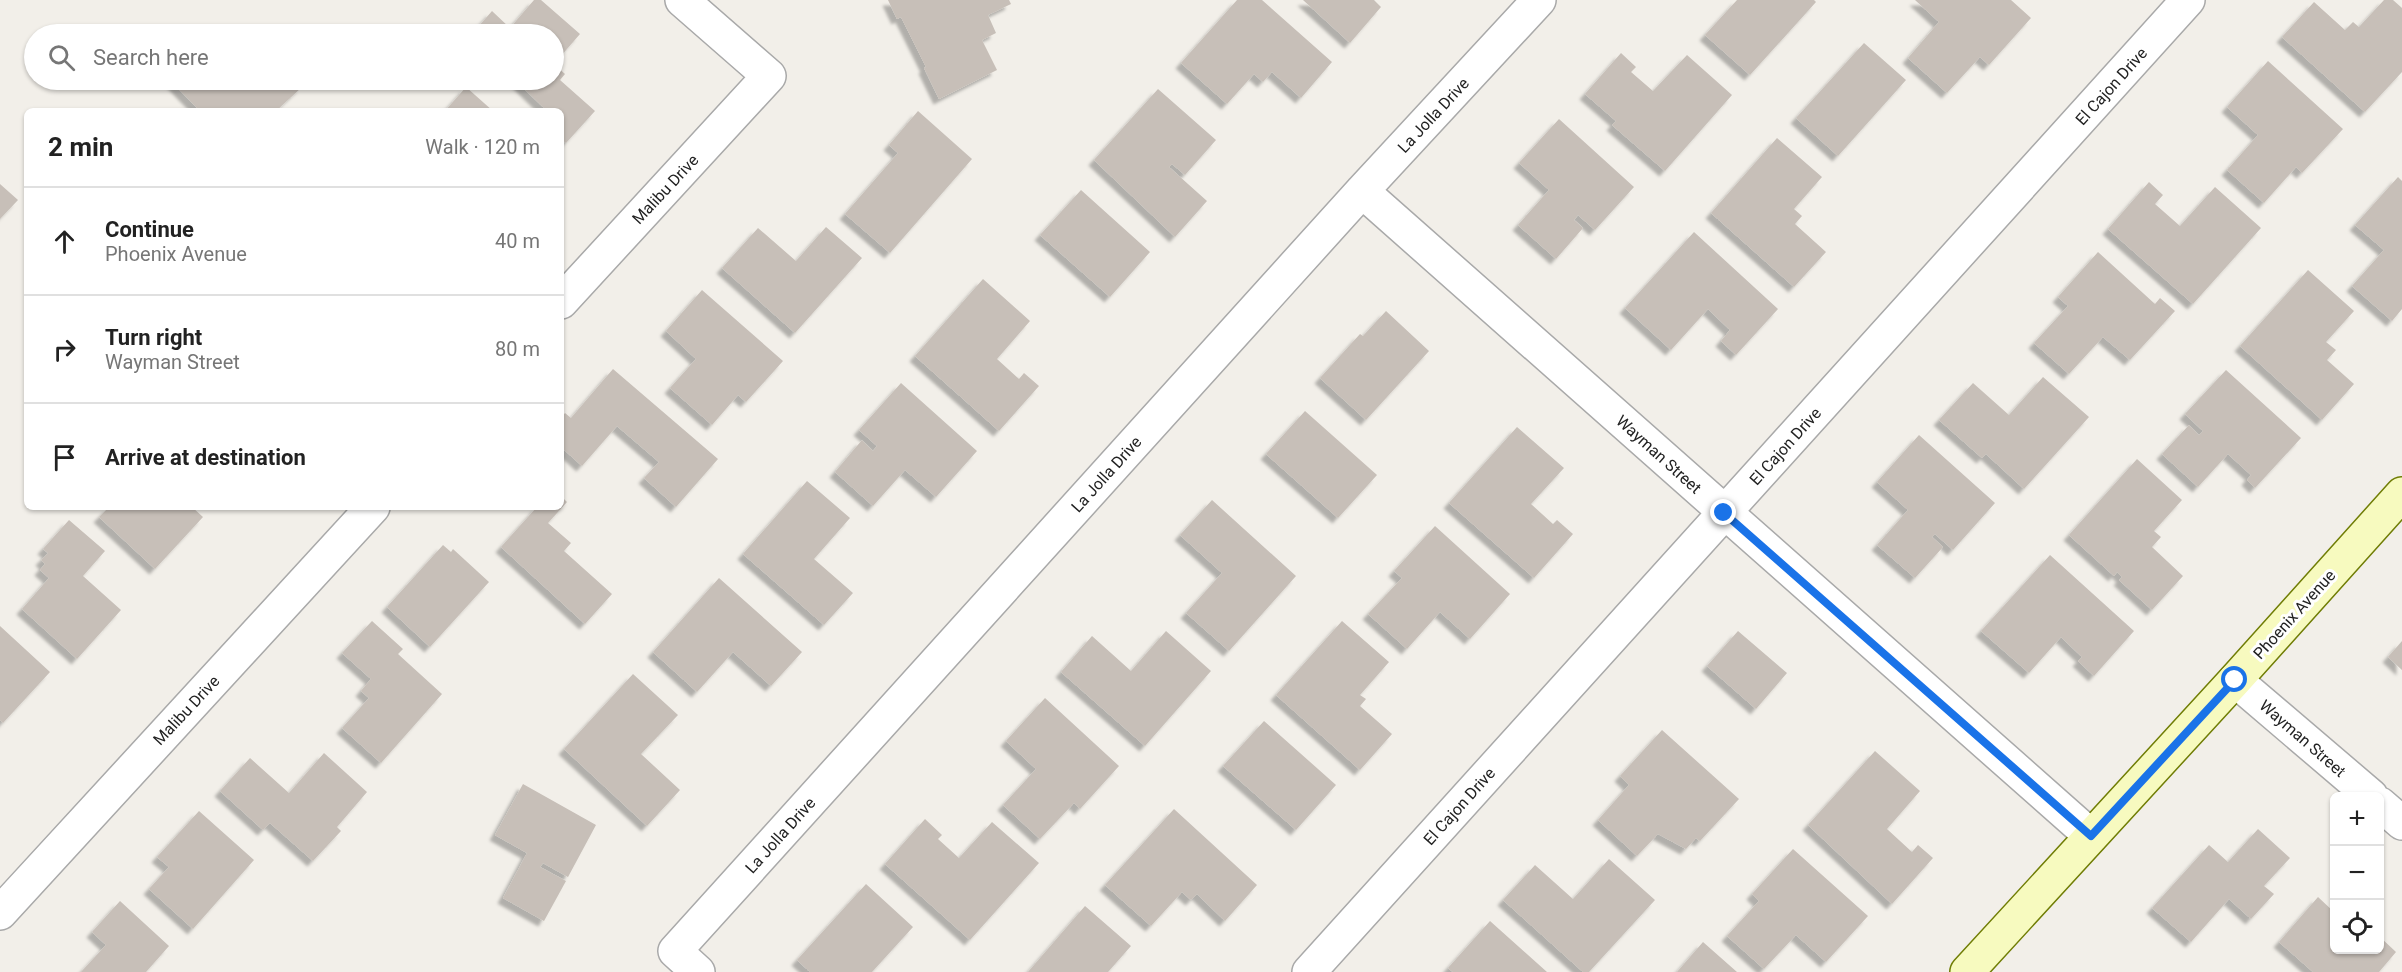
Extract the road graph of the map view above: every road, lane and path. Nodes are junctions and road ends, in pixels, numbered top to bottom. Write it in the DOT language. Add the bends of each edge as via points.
graph roads {
  1 [pos="682,0"];
  2 [pos="1539,0"];
  3 [pos="2188,0"];
  4 [pos="1362,190"];
  5 [pos="564,299"];
  6 [pos="2402,494"];
  7 [pos="370,510"];
  8 [pos="1724,513"];
  9 [pos="2235,680"];
  10 [pos="2366,792"];
  11 [pos="2384,808"];
  12 [pos="2402,823"];
  13 [pos="2091,836"];
  14 [pos="0,913"];
  15 [pos="687,962"];
  16 [pos="1309,972"];
  17 [pos="1967,972"];
  1 -- 5 [label="street, Malibu Drive" via="769,76"];
  2 -- 4 [label="street, La Jolla Drive"];
  3 -- 8 [label="street, El Cajon Drive"];
  4 -- 8 [label="street, Wayman Street"];
  4 -- 15 [label="street, La Jolla Drive"];
  6 -- 9 [label="street, Phoenix Avenue"];
  7 -- 14 [label="street, Malibu Drive"];
  8 -- 13 [label="street, Wayman Street"];
  8 -- 16 [label="street, El Cajon Drive"];
  9 -- 10 [label="street, Wayman Street"];
  9 -- 13 [label="street, Phoenix Avenue"];
  11 -- 12 [label="street"];
  13 -- 17 [label="street, Phoenix Avenue"];
}
